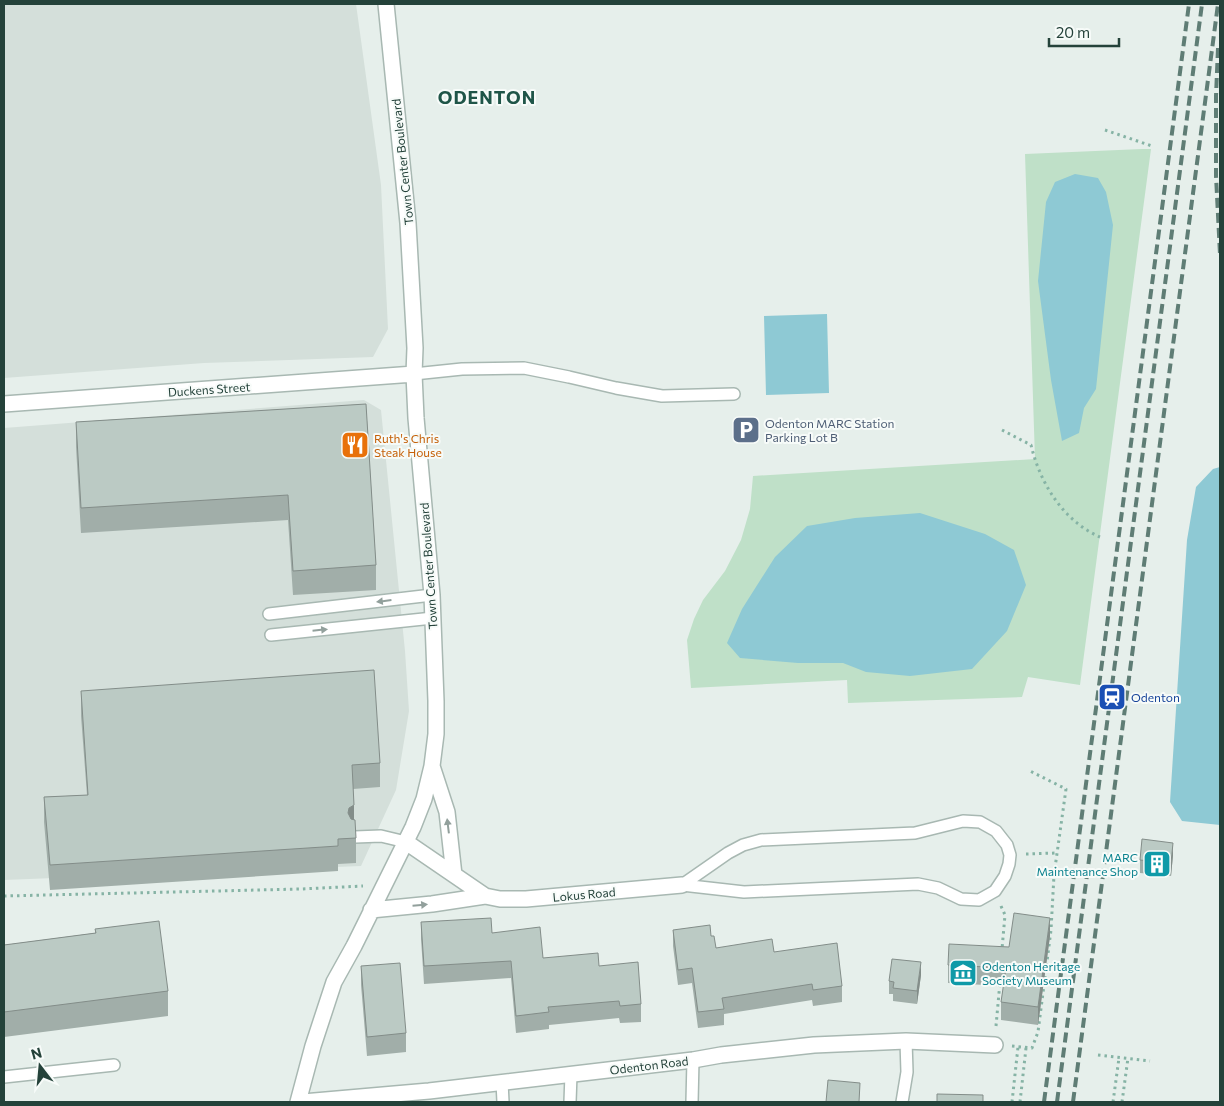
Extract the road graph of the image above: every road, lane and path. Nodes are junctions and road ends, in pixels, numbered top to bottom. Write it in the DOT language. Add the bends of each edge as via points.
graph roads {
  1 [pos="386,4"];
  2 [pos="1105,130"];
  3 [pos="1152,146"];
  4 [pos="414,374"];
  5 [pos="734,394"];
  6 [pos="4,404"];
  7 [pos="1002,430"];
  8 [pos="1100,537"];
  9 [pos="432,595"];
  10 [pos="269,614"];
  11 [pos="433,618"];
  12 [pos="272,636"];
  13 [pos="432,766"];
  14 [pos="1028,770"];
  15 [pos="355,837"];
  16 [pos="406,842"];
  17 [pos="1058,853"];
  18 [pos="1010,855"];
  19 [pos="454,875"];
  20 [pos="682,884"];
  21 [pos="363,886"];
  22 [pos="995,891"];
  23 [pos="4,896"];
  24 [pos="485,896"];
  25 [pos="371,910"];
  26 [pos="1002,952"];
  27 [pos="1000,980"];
  28 [pos="906,1041"];
  29 [pos="995,1045"];
  30 [pos="1018,1047"];
  31 [pos="1026,1048"];
  32 [pos="1098,1055"];
  33 [pos="1119,1058"];
  34 [pos="1128,1058"];
  35 [pos="693,1060"];
  36 [pos="1150,1061"];
  37 [pos="114,1065"];
  38 [pos="571,1074"];
  39 [pos="4,1077"];
  40 [pos="502,1082"];
  41 [pos="298,1102"];
  42 [pos="303,1102"];
  43 [pos="503,1102"];
  44 [pos="570,1102"];
  45 [pos="692,1102"];
  46 [pos="902,1102"];
  47 [pos="1012,1102"];
  48 [pos="1020,1102"];
  49 [pos="1113,1102"];
  50 [pos="1122,1102"];
  1 -- 4 [label="street, Town Center Boulevard" via="408,223"];
  2 -- 3 [label="path"];
  4 -- 5 [label="lane" via="524,368 662,396"];
  4 -- 6 [label="street, Duckens Street"];
  4 -- 9 [label="street, Town Center Boulevard"];
  7 -- 8 [label="path" via="1032,445 1040,472 1056,502 1074,522"];
  9 -- 10 [label="lane, one-way"];
  9 -- 11 [label="street, Town Center Boulevard"];
  12 -- 11 [label="lane, one-way"];
  11 -- 13 [label="street, Town Center Boulevard" via="436,734"];
  13 -- 16 [label="street, Town Center Boulevard" via="424,799"];
  19 -- 13 [label="street, one-way" via="446,812"];
  14 -- 17 [label="path" via="1066,789"];
  15 -- 16 [label="lane" via="380,836"];
  16 -- 19 [label="street, Lokus Road"];
  16 -- 25 [label="street, Town Center Boulevard"];
  17 -- 18 [label="path"];
  17 -- 31 [label="path" via="1038,1032 1032,1048"];
  18 -- 20 [label="lane" via="996,831 980,822 963,821 915,833 761,840 743,845"];
  18 -- 22 [label="lane" via="1005,876"];
  19 -- 24 [label="street, Lokus Road"];
  20 -- 22 [label="lane" via="744,892 918,884 938,888 961,899 979,900"];
  20 -- 24 [label="street, Lokus Road" via="526,899"];
  21 -- 23 [label="path"];
  22 -- 26 [label="path" via="1005,915"];
  25 -- 24 [label="street, Lokus Road, one-way"];
  25 -- 41 [label="street, Town Center Boulevard" via="334,982"];
  27 -- 29 [label="path"];
  28 -- 29 [label="street, Odenton Road"];
  28 -- 35 [label="street, Odenton Road" via="814,1045"];
  28 -- 46 [label="lane" via="907,1072"];
  29 -- 30 [label="path"];
  30 -- 31 [label="path"];
  30 -- 47 [label="path"];
  31 -- 48 [label="path"];
  32 -- 33 [label="path"];
  33 -- 34 [label="path"];
  33 -- 49 [label="path"];
  34 -- 36 [label="path"];
  34 -- 50 [label="path"];
  35 -- 38 [label="street, Odenton Road"];
  35 -- 45 [label="lane"];
  37 -- 39 [label="lane"];
  38 -- 40 [label="street, Odenton Road"];
  38 -- 44 [label="lane"];
  40 -- 42 [label="street, Odenton Road"];
  40 -- 43 [label="lane"];
}
